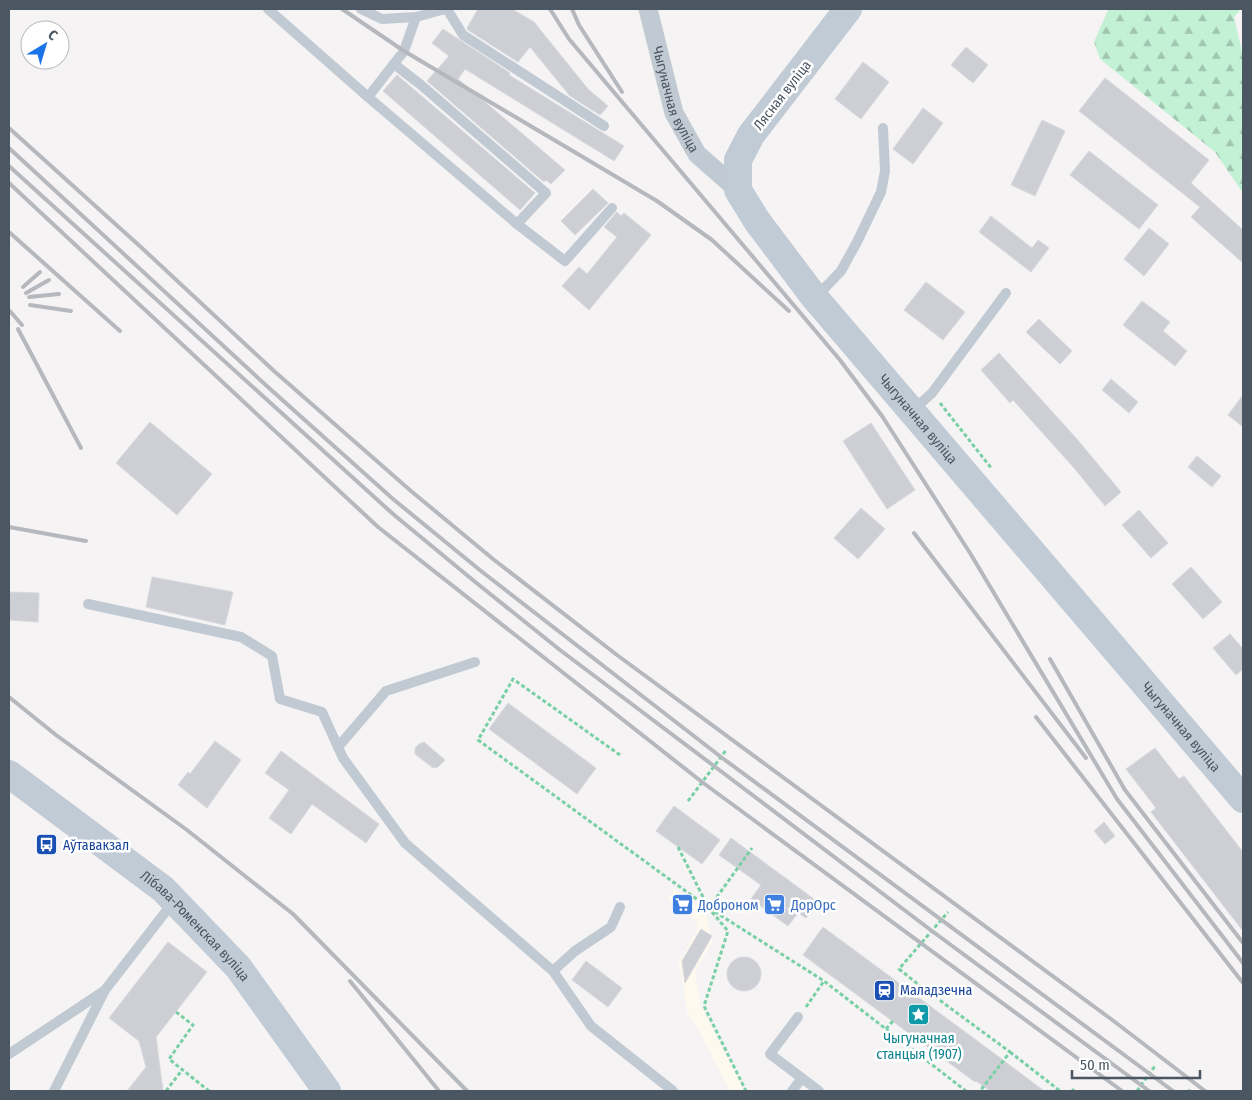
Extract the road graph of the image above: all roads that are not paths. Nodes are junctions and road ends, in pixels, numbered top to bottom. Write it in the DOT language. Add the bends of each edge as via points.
graph roads {
  1 [pos="268,9"];
  2 [pos="361,9"];
  3 [pos="446,9"];
  4 [pos="648,9"];
  5 [pos="848,9"];
  6 [pos="416,16"];
  7 [pos="394,64"];
  8 [pos="368,97"];
  9 [pos="604,126"];
  10 [pos="883,128"];
  11 [pos="738,190"];
  12 [pos="612,208"];
  13 [pos="517,224"];
  14 [pos="1006,293"];
  15 [pos="815,298"];
  16 [pos="912,411"];
  17 [pos="88,604"];
  18 [pos="475,662"];
  19 [pos="338,747"];
  20 [pos="9,774"];
  21 [pos="1243,800"];
  22 [pos="175,900"];
  23 [pos="620,907"];
  24 [pos="553,971"];
  25 [pos="105,990"];
  26 [pos="798,1017"];
  27 [pos="9,1054"];
  28 [pos="802,1078"];
  29 [pos="54,1091"];
  30 [pos="327,1091"];
  31 [pos="673,1091"];
  32 [pos="792,1091"];
  33 [pos="819,1091"];
  1 -- 8 [label="lane"];
  2 -- 6 [label="lane" via="382,19"];
  3 -- 6 [label="lane"];
  3 -- 9 [label="lane" via="463,35"];
  4 -- 11 [label="street, Чыгуначная вуліца" via="674,112 697,154"];
  5 -- 11 [label="main road, Лясная вуліца" via="751,135 738,160"];
  6 -- 7 [label="lane" via="404,51"];
  7 -- 8 [label="lane"];
  7 -- 13 [label="lane" via="546,193"];
  8 -- 13 [label="lane"];
  10 -- 15 [label="lane" via="885,171 881,192 841,271"];
  11 -- 15 [label="main road, Чыгуначная вуліца" via="757,221"];
  12 -- 13 [label="lane" via="565,261"];
  14 -- 16 [label="lane" via="932,393"];
  15 -- 16 [label="main road, Чыгуначная вуліца"];
  16 -- 21 [label="main road, Чыгуначная вуліца"];
  17 -- 19 [label="lane" via="241,637 272,656 280,699 322,712"];
  18 -- 19 [label="lane" via="386,691"];
  19 -- 24 [label="lane" via="405,843"];
  20 -- 22 [label="main road, Лібава-Роменская вуліца"];
  22 -- 25 [label="lane"];
  22 -- 30 [label="main road, Лібава-Роменская вуліца" via="238,967"];
  23 -- 24 [label="lane" via="611,927"];
  24 -- 31 [label="lane" via="591,1026"];
  25 -- 27 [label="lane"];
  25 -- 29 [label="lane"];
  26 -- 28 [label="lane" via="770,1054"];
  28 -- 32 [label="lane"];
  28 -- 33 [label="lane"];
}
